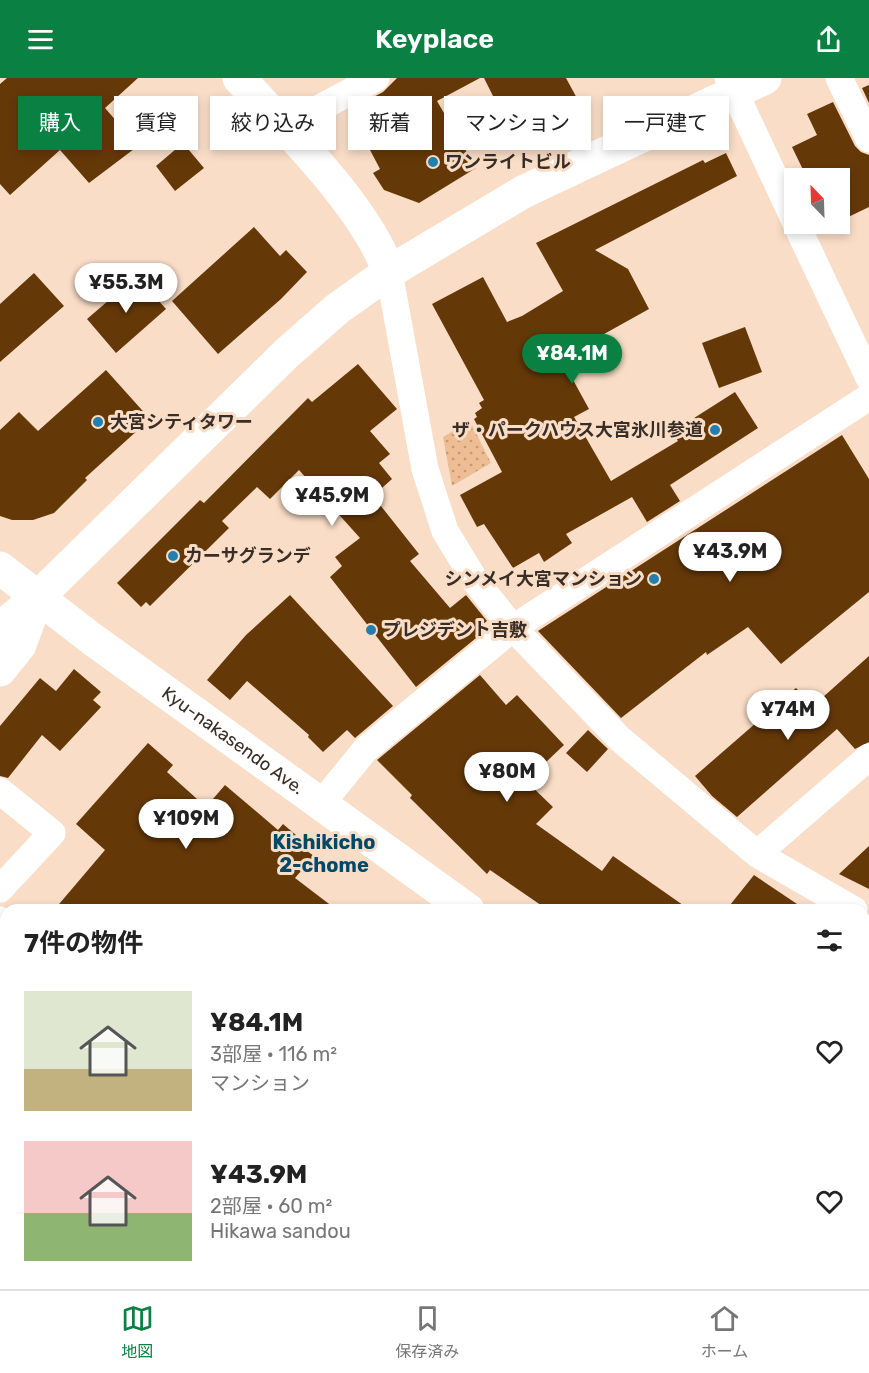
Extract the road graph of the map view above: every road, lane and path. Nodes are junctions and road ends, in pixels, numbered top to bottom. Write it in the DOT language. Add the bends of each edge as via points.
graph roads {
  1 [pos="239,78"];
  2 [pos="376,78"];
  3 [pos="765,78"];
  4 [pos="839,78"];
  5 [pos="731,85"];
  6 [pos="256,96"];
  7 [pos="336,99"];
  8 [pos="869,138"];
  9 [pos="302,150"];
  10 [pos="784,197"];
  11 [pos="802,234"];
  12 [pos="389,272"];
  13 [pos="869,378"];
  14 [pos="869,397"];
  15 [pos="0,568"];
  16 [pos="37,598"];
  17 [pos="0,628"];
  18 [pos="513,628"];
  19 [pos="0,670"];
  20 [pos="869,757"];
  21 [pos="0,791"];
  22 [pos="321,804"];
  23 [pos="757,854"];
  24 [pos="0,889"];
  25 [pos="460,904"];
  26 [pos="844,904"];
  1 -- 6 [label="street"];
  2 -- 7 [label="street"];
  3 -- 5 [label="street"];
  4 -- 8 [label="street"];
  5 -- 10 [label="street"];
  5 -- 12 [label="street" via="523,192"];
  9 -- 12 [label="street" via="372,237"];
  11 -- 13 [label="street"];
  12 -- 16 [label="street" via="337,309 287,353"];
  12 -- 18 [label="street" via="424,469 442,521 459,558"];
  14 -- 18 [label="street"];
  15 -- 16 [label="street, Kyu-nakasendo Ave."];
  16 -- 17 [label="street"];
  16 -- 19 [label="street" via="21,645"];
  16 -- 22 [label="street, Kyu-nakasendo Ave."];
  18 -- 22 [label="street" via="365,750"];
  18 -- 23 [label="street" via="620,739"];
  20 -- 23 [label="street"];
  21 -- 24 [label="street" via="52,833"];
  22 -- 25 [label="street, Kyu-nakasendo Ave."];
  23 -- 26 [label="street"];
}
